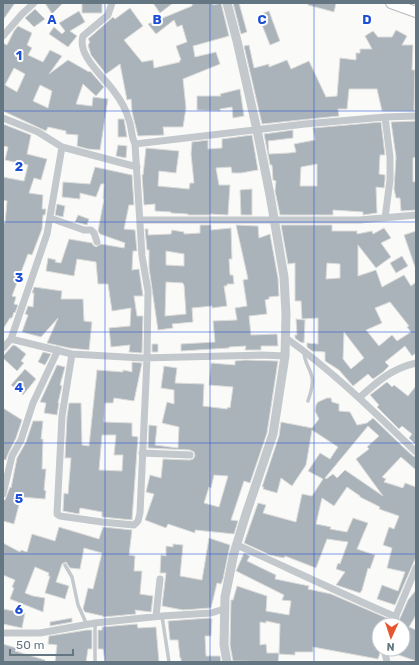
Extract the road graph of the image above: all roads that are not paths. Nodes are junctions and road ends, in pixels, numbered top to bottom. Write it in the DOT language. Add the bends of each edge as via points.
graph roads {
  1 [pos="34,3"];
  2 [pos="112,3"];
  3 [pos="227,3"];
  4 [pos="391,3"];
  5 [pos="25,6"];
  6 [pos="416,12"];
  7 [pos="3,36"];
  8 [pos="416,116"];
  9 [pos="385,117"];
  10 [pos="3,118"];
  11 [pos="257,130"];
  12 [pos="135,144"];
  13 [pos="62,147"];
  14 [pos="137,167"];
  15 [pos="416,215"];
  16 [pos="50,218"];
  17 [pos="385,218"];
  18 [pos="140,220"];
  19 [pos="274,220"];
  20 [pos="97,242"];
  21 [pos="286,338"];
  22 [pos="11,339"];
  23 [pos="3,348"];
  24 [pos="58,350"];
  25 [pos="304,351"];
  26 [pos="72,354"];
  27 [pos="285,356"];
  28 [pos="147,358"];
  29 [pos="416,363"];
  30 [pos="359,398"];
  31 [pos="308,401"];
  32 [pos="416,452"];
  33 [pos="142,453"];
  34 [pos="190,456"];
  35 [pos="3,494"];
  36 [pos="237,545"];
  37 [pos="65,565"];
  38 [pos="416,568"];
  39 [pos="160,579"];
  40 [pos="224,609"];
  41 [pos="159,616"];
  42 [pos="396,617"];
  43 [pos="95,623"];
  44 [pos="87,625"];
  45 [pos="3,633"];
  46 [pos="95,662"];
  47 [pos="169,662"];
  48 [pos="227,662"];
  1 -- 5 [label="street"];
  2 -- 12 [label="street" via="108,15 83,36 82,47 85,56 124,106"];
  3 -- 11 [label="street"];
  4 -- 6 [label="main road"];
  5 -- 7 [label="street" via="22,14"];
  8 -- 9 [label="street"];
  9 -- 11 [label="street"];
  9 -- 17 [label="street" via="390,180"];
  10 -- 13 [label="street" via="38,132"];
  11 -- 12 [label="street"];
  11 -- 19 [label="street"];
  12 -- 14 [label="street"];
  13 -- 14 [label="street"];
  13 -- 16 [label="street"];
  14 -- 18 [label="street"];
  15 -- 17 [label="street"];
  16 -- 20 [label="street" via="91,230"];
  16 -- 22 [label="street" via="47,234"];
  17 -- 19 [label="street"];
  18 -- 19 [label="street"];
  18 -- 28 [label="street" via="142,256 148,291"];
  19 -- 21 [label="street" via="286,296"];
  21 -- 25 [label="street"];
  21 -- 27 [label="street"];
  22 -- 23 [label="street"];
  22 -- 24 [label="street"];
  24 -- 26 [label="street"];
  24 -- 35 [label="street" via="33,402 21,440 12,456"];
  25 -- 30 [label="street"];
  25 -- 31 [label="lane" via="304,360 312,378"];
  26 -- 28 [label="street"];
  26 -- 33 [label="street" via="62,416 57,514 102,522 134,525 137,523 140,513"];
  27 -- 28 [label="street"];
  27 -- 36 [label="street" via="273,434"];
  28 -- 33 [label="street"];
  29 -- 30 [label="street" via="394,370"];
  30 -- 32 [label="street"];
  33 -- 34 [label="street"];
  36 -- 40 [label="street"];
  36 -- 42 [label="street"];
  37 -- 44 [label="lane" via="72,577 78,605"];
  38 -- 42 [label="street"];
  39 -- 41 [label="street"];
  40 -- 41 [label="street" via="211,613"];
  40 -- 48 [label="street" via="224,645"];
  41 -- 43 [label="street"];
  41 -- 47 [label="lane"];
  43 -- 44 [label="street"];
  43 -- 46 [label="lane"];
  44 -- 45 [label="street" via="40,633"];
}
